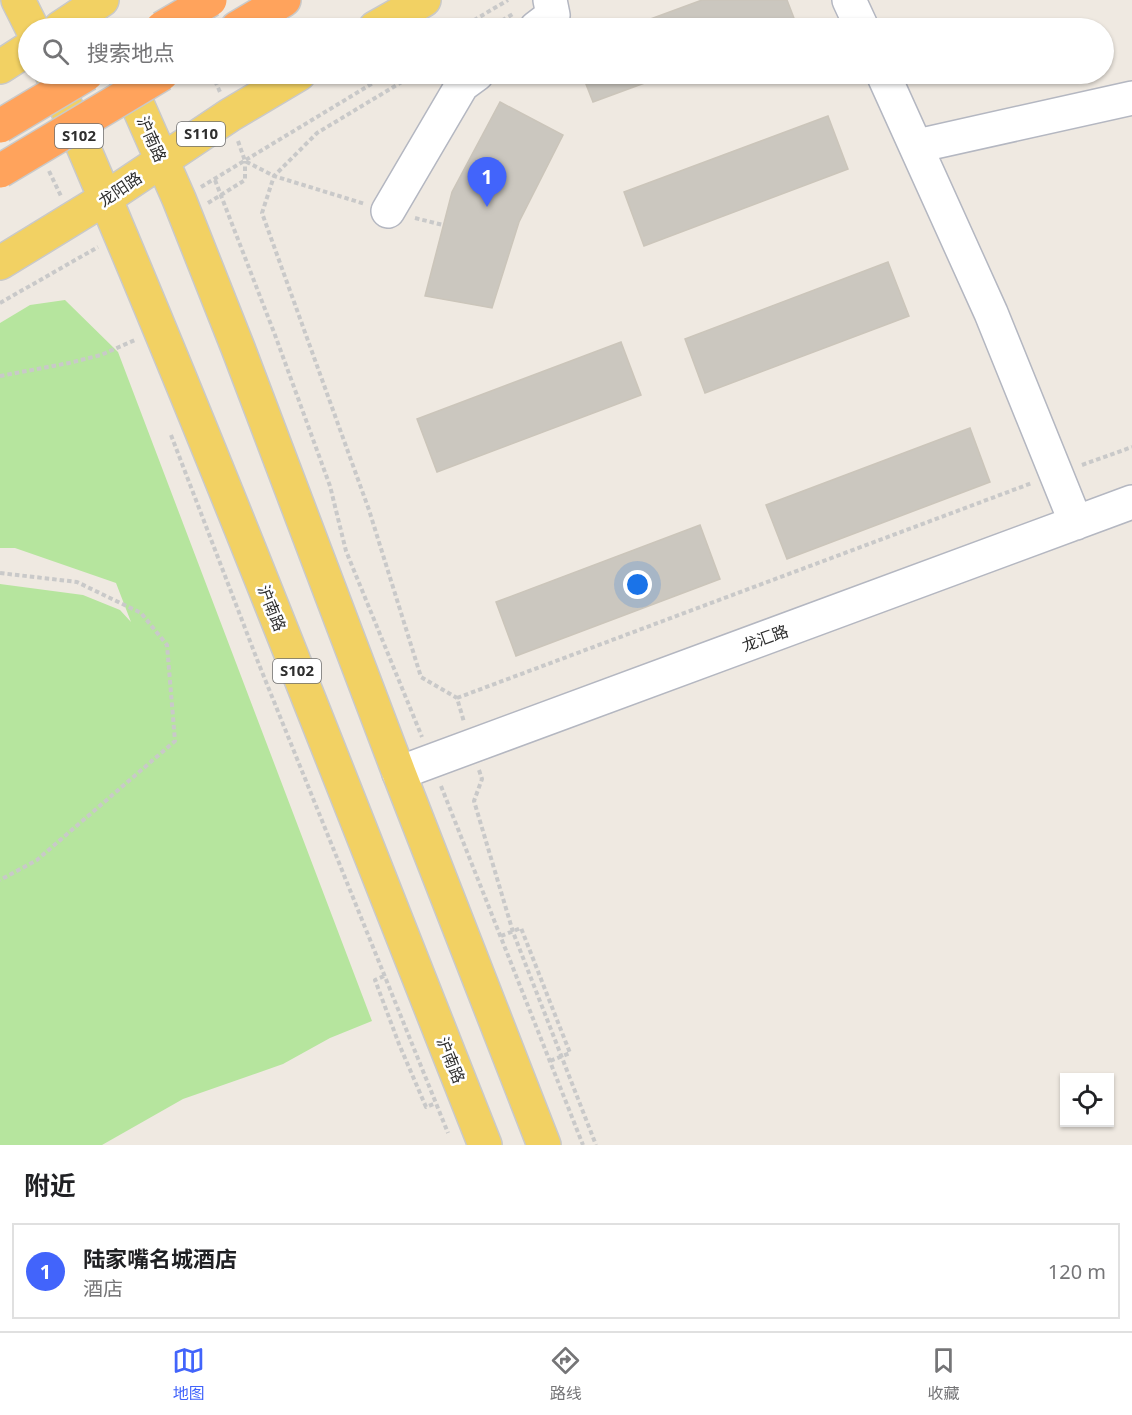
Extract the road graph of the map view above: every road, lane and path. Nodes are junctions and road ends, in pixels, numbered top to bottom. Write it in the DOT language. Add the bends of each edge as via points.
graph roads {
  1 [pos="18,0"];
  2 [pos="210,0"];
  3 [pos="284,0"];
  4 [pos="424,0"];
  5 [pos="508,0"];
  6 [pos="550,0"];
  7 [pos="849,0"];
  8 [pos="98,8"];
  9 [pos="27,18"];
  10 [pos="79,18"];
  11 [pos="179,18"];
  12 [pos="254,18"];
  13 [pos="392,18"];
  14 [pos="478,18"];
  15 [pos="549,18"];
  16 [pos="857,18"];
  17 [pos="18,56"];
  18 [pos="0,67"];
  19 [pos="56,84"];
  20 [pos="70,84"];
  21 [pos="127,84"];
  22 [pos="145,84"];
  23 [pos="216,84"];
  24 [pos="282,84"];
  25 [pos="398,84"];
  26 [pos="463,84"];
  27 [pos="888,84"];
  28 [pos="1132,98"];
  29 [pos="230,115"];
  30 [pos="0,126"];
  31 [pos="917,146"];
  32 [pos="162,161"];
  33 [pos="0,171"];
  34 [pos="274,176"];
  35 [pos="215,180"];
  36 [pos="106,198"];
  37 [pos="388,211"];
  38 [pos="443,225"];
  39 [pos="99,246"];
  40 [pos="103,256"];
  41 [pos="0,263"];
  42 [pos="131,330"];
  43 [pos="0,376"];
  44 [pos="169,429"];
  45 [pos="1132,447"];
  46 [pos="1056,474"];
  47 [pos="1132,502"];
  48 [pos="1076,523"];
  49 [pos="0,573"];
  50 [pos="457,698"];
  51 [pos="471,746"];
  52 [pos="432,761"];
  53 [pos="399,773"];
  54 [pos="0,880"];
  55 [pos="513,932"];
  56 [pos="501,936"];
  57 [pos="384,976"];
  58 [pos="561,1057"];
  59 [pos="550,1061"];
  60 [pos="436,1103"];
  61 [pos="449,1134"];
  62 [pos="485,1145"];
  63 [pos="544,1145"];
  64 [pos="583,1145"];
  65 [pos="596,1145"];
  1 -- 9 [label="main road"];
  2 -- 11 [label="highway, bridge"];
  3 -- 12 [label="highway"];
  4 -- 13 [label="main road"];
  5 -- 14 [label="path"];
  6 -- 15 [label="street" via="553,15"];
  7 -- 16 [label="street"];
  8 -- 10 [label="main road"];
  17 -- 18 [label="main road"];
  19 -- 36 [label="main road, 沪南路 / S102"];
  20 -- 30 [label="highway, bridge"];
  21 -- 32 [label="main road, 沪南路"];
  22 -- 33 [label="highway, bridge"];
  23 -- 29 [label="path"];
  24 -- 29 [label="main road, 龙阳路 / S110"];
  25 -- 34 [label="path" via="317,133"];
  26 -- 37 [label="street"];
  27 -- 31 [label="street"];
  28 -- 31 [label="street"];
  29 -- 32 [label="main road, 龙阳路 / S110"];
  29 -- 34 [label="path" via="245,161"];
  31 -- 46 [label="street" via="992,314"];
  32 -- 36 [label="main road, 龙阳路 / S110"];
  32 -- 53 [label="main road, 沪南路" via="242,359"];
  34 -- 37 [label="path"];
  34 -- 50 [label="path" via="262,213 369,510 421,677"];
  35 -- 52 [label="path" via="330,486 346,551"];
  36 -- 41 [label="main road, 龙阳路 / S110"];
  36 -- 62 [label="main road, 沪南路 / S102"];
  37 -- 38 [label="path"];
  39 -- 40 [label="path"];
  42 -- 43 [label="path" via="135,340 101,355"];
  44 -- 57 [label="path"];
  45 -- 46 [label="path"];
  46 -- 48 [label="street"];
  46 -- 50 [label="path"];
  47 -- 48 [label="street, 龙汇路"];
  48 -- 51 [label="street, 龙汇路"];
  49 -- 54 [label="path" via="77,582 141,613 166,645 175,741 37,860"];
  50 -- 51 [label="path"];
  51 -- 52 [label="street, 龙汇路"];
  51 -- 55 [label="path" via="482,779 474,801"];
  52 -- 53 [label="street, 龙汇路"];
  52 -- 56 [label="path"];
  53 -- 63 [label="main road, 沪南路"];
  55 -- 56 [label="path"];
  55 -- 58 [label="path"];
  55 -- 58 [label="path" via="521,928 570,1053"];
  56 -- 59 [label="path"];
  57 -- 60 [label="path"];
  57 -- 60 [label="path" via="375,980 399,1044 426,1107"];
  58 -- 59 [label="path"];
  58 -- 65 [label="path"];
  59 -- 64 [label="path"];
  60 -- 61 [label="path"];
}
